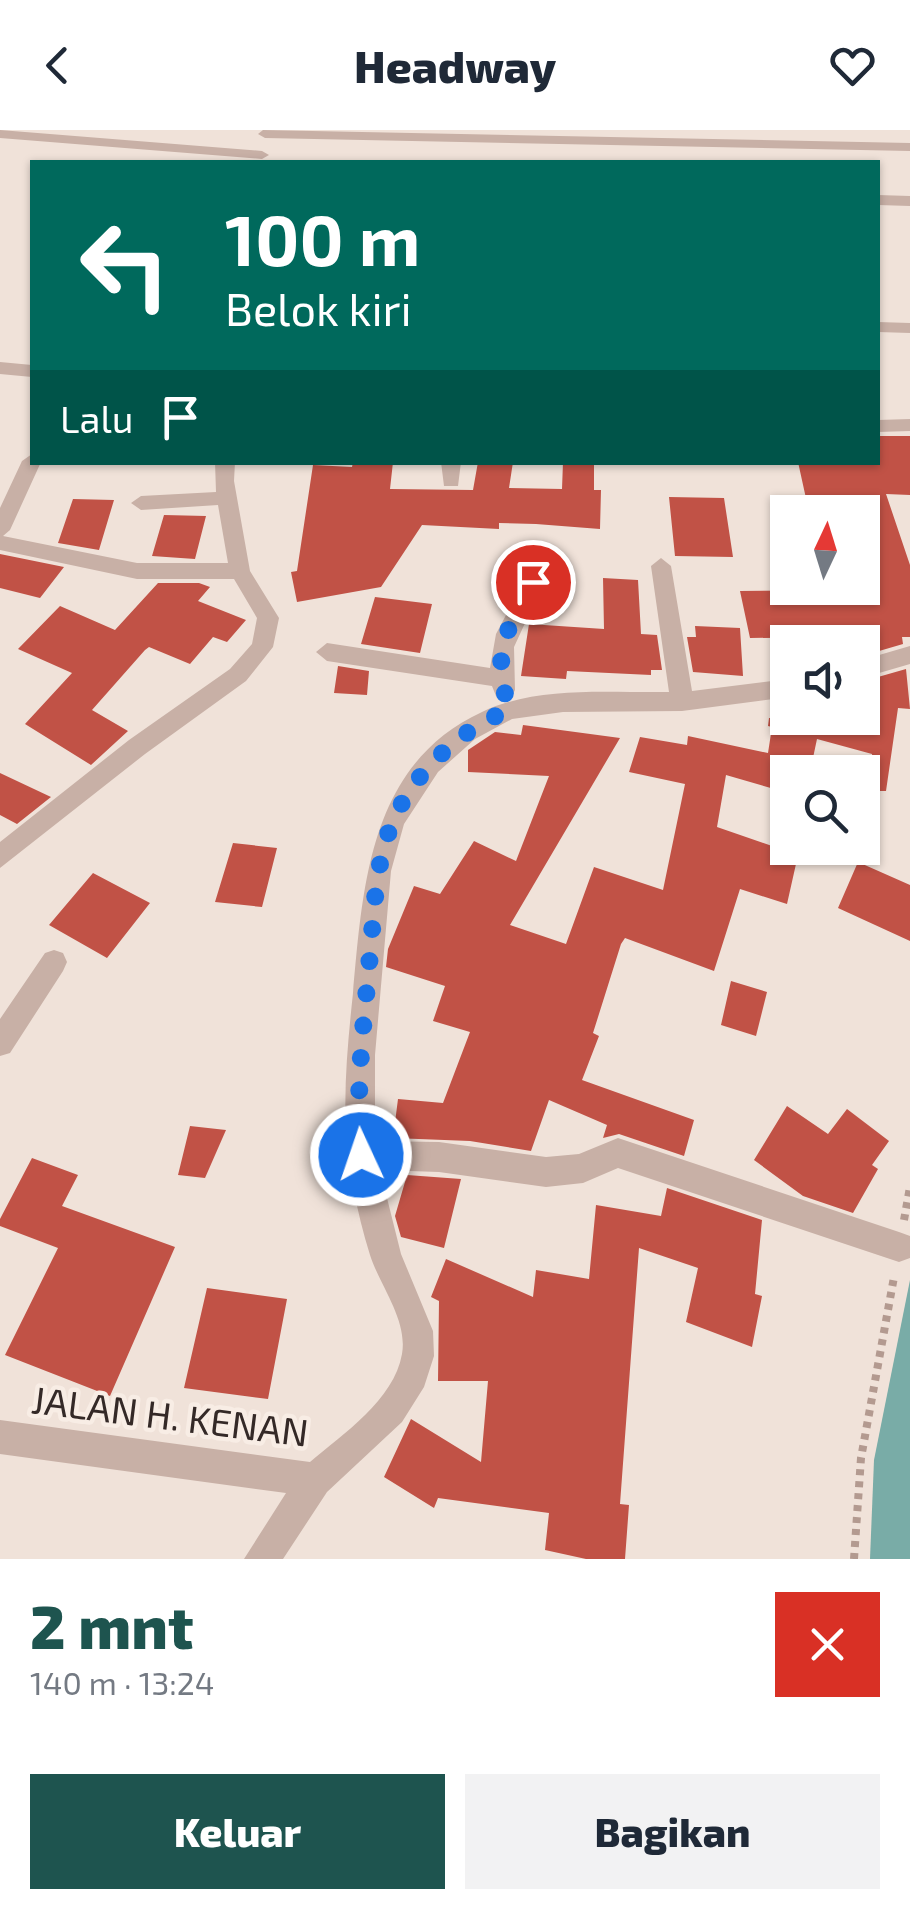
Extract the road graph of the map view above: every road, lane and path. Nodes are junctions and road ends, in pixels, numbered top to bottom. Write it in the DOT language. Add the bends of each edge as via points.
graph roads {
  1 [pos="265,132"];
  2 [pos="0,134"];
  3 [pos="631,140"];
  4 [pos="910,147"];
  5 [pos="262,159"];
  6 [pos="632,160"];
  7 [pos="880,200"];
  8 [pos="910,200"];
  9 [pos="880,327"];
  10 [pos="910,328"];
  11 [pos="0,368"];
  12 [pos="30,371"];
  13 [pos="910,425"];
  14 [pos="880,426"];
  15 [pos="30,465"];
  16 [pos="225,465"];
  17 [pos="228,498"];
  18 [pos="141,503"];
  19 [pos="0,530"];
  20 [pos="0,543"];
  21 [pos="661,566"];
  22 [pos="240,571"];
  23 [pos="533,582"];
  24 [pos="327,652"];
  25 [pos="907,661"];
  26 [pos="880,666"];
  27 [pos="500,678"];
  28 [pos="770,692"];
  29 [pos="682,702"];
  30 [pos="509,710"];
  31 [pos="0,858"];
  32 [pos="54,962"];
  33 [pos="0,1043"];
  34 [pos="361,1155"];
  35 [pos="910,1187"];
  36 [pos="899,1247"];
  37 [pos="0,1437"];
  38 [pos="316,1480"];
  39 [pos="262,1559"];
  40 [pos="854,1559"];
  1 -- 3 [label="street"];
  1 -- 5 [label="street"];
  2 -- 5 [label="street"];
  3 -- 4 [label="street"];
  3 -- 6 [label="street"];
  7 -- 8 [label="street"];
  9 -- 10 [label="street"];
  11 -- 12 [label="street"];
  13 -- 14 [label="street"];
  15 -- 19 [label="street"];
  16 -- 17 [label="street"];
  17 -- 18 [label="street"];
  17 -- 22 [label="street"];
  20 -- 22 [label="street" via="138,572"];
  21 -- 29 [label="street"];
  22 -- 31 [label="street" via="268,618 262,647 238,676"];
  23 -- 27 [label="street" via="501,646"];
  24 -- 27 [label="street"];
  25 -- 26 [label="street"];
  27 -- 30 [label="street"];
  28 -- 29 [label="street, JALAN H. KENAN"];
  29 -- 30 [label="street, JALAN H. KENAN"];
  30 -- 34 [label="street, JALAN H. KENAN" via="444,751 391,825 372,934 360,1069"];
  32 -- 33 [label="street"];
  34 -- 36 [label="street" via="546,1172 583,1168 618,1153"];
  34 -- 38 [label="street, JALAN H. KENAN" via="386,1258 419,1338 418,1358 379,1424"];
  35 -- 36 [label="path"];
  36 -- 40 [label="path" via="862,1458"];
  37 -- 38 [label="street, JALAN H. KENAN"];
  38 -- 39 [label="street"];
}
